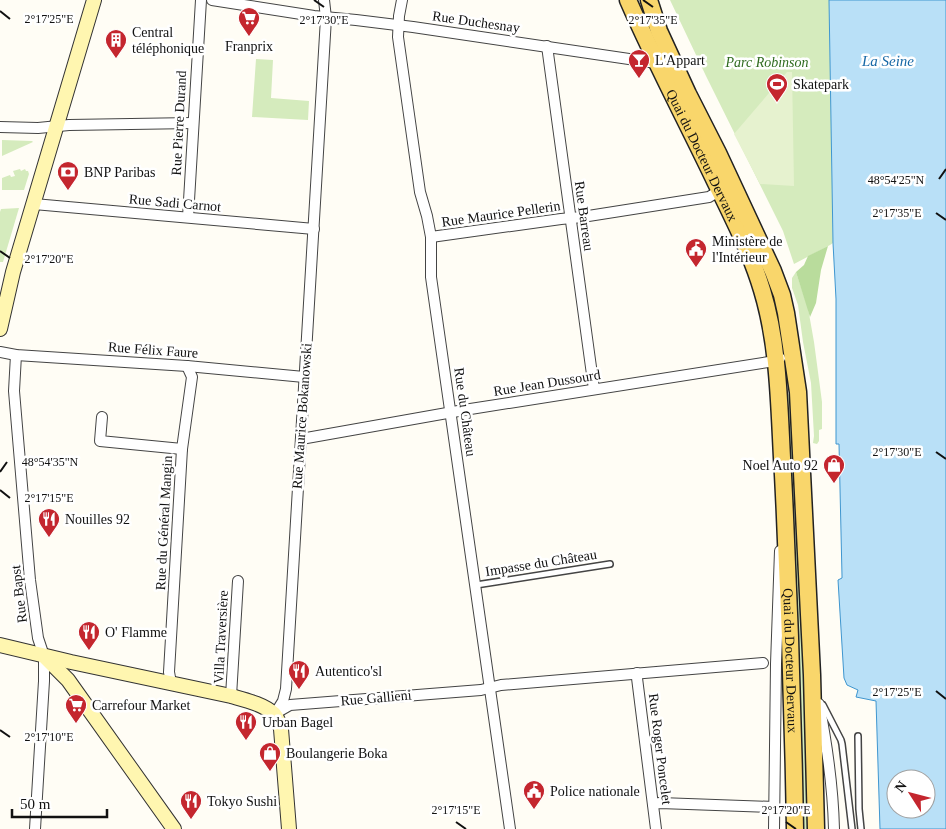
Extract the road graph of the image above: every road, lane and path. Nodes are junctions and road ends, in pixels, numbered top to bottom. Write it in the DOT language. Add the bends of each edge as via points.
graph roads {
  1 [pos="94,0"];
  2 [pos="201,0"];
  3 [pos="212,0"];
  4 [pos="324,0"];
  5 [pos="402,0"];
  6 [pos="628,0"];
  7 [pos="649,0"];
  8 [pos="326,18"];
  9 [pos="398,26"];
  10 [pos="547,46"];
  11 [pos="656,63"];
  12 [pos="193,122"];
  13 [pos="0,127"];
  14 [pos="56,127"];
  15 [pos="718,188"];
  16 [pos="34,204"];
  17 [pos="188,217"];
  18 [pos="570,218"];
  19 [pos="314,229"];
  20 [pos="431,237"];
  21 [pos="0,329"];
  22 [pos="791,344"];
  23 [pos="0,352"];
  24 [pos="16,355"];
  25 [pos="775,361"];
  26 [pos="187,366"];
  27 [pos="304,377"];
  28 [pos="594,389"];
  29 [pos="451,412"];
  30 [pos="102,417"];
  31 [pos="301,439"];
  32 [pos="182,449"];
  33 [pos="784,493"];
  34 [pos="610,564"];
  35 [pos="238,580"];
  36 [pos="476,585"];
  37 [pos="0,645"];
  38 [pos="44,656"];
  39 [pos="763,663"];
  40 [pos="776,664"];
  41 [pos="637,673"];
  42 [pos="812,675"];
  43 [pos="171,683"];
  44 [pos="490,687"];
  45 [pos="816,693"];
  46 [pos="231,696"];
  47 [pos="275,714"];
  48 [pos="858,736"];
  49 [pos="653,804"];
  50 [pos="774,807"];
  51 [pos="35,829"];
  52 [pos="174,829"];
  53 [pos="289,829"];
  54 [pos="510,829"];
  55 [pos="656,829"];
  56 [pos="774,829"];
  57 [pos="794,829"];
  58 [pos="816,829"];
  59 [pos="834,829"];
  60 [pos="852,829"];
  61 [pos="861,829"];
  1 -- 14 [label="main road"];
  2 -- 12 [label="street, Rue Pierre Durand"];
  3 -- 8 [label="street, Rue Duchesnay"];
  4 -- 8 [label="street, Rue Maurice Bokanowski"];
  5 -- 9 [label="street, Rue du Château"];
  6 -- 11 [label="main road, Quai du Docteur Dervaux"];
  7 -- 22 [label="main road" via="659,32 775,276"];
  8 -- 9 [label="street, Rue Duchesnay"];
  8 -- 19 [label="street, Rue Maurice Bokanowski"];
  9 -- 10 [label="street, Rue Duchesnay"];
  9 -- 20 [label="street, Rue du Château" via="420,192"];
  10 -- 11 [label="street, Rue Duchesnay"];
  10 -- 18 [label="street, Rue Barreau"];
  11 -- 15 [label="main road, Quai du Docteur Dervaux"];
  12 -- 14 [label="street"];
  12 -- 17 [label="street, Rue Pierre Durand"];
  13 -- 14 [label="street"];
  14 -- 16 [label="main road"];
  15 -- 18 [label="street, Rue Maurice Pellerin" via="709,197"];
  15 -- 25 [label="main road, Quai du Docteur Dervaux" via="762,291 772,331"];
  16 -- 17 [label="street, Rue Sadi Carnot"];
  16 -- 21 [label="main road"];
  17 -- 19 [label="street, Rue Sadi Carnot"];
  18 -- 20 [label="street, Rue Maurice Pellerin"];
  18 -- 28 [label="street, Rue Barreau"];
  19 -- 27 [label="street, Rue Maurice Bokanowski"];
  20 -- 29 [label="street, Rue du Château" via="431,277"];
  22 -- 25 [label="street" via="786,353"];
  22 -- 42 [label="main road" via="798,392"];
  23 -- 24 [label="street, Rue Félix Faure"];
  24 -- 26 [label="street, Rue Félix Faure"];
  24 -- 38 [label="street, Rue Bapst" via="14,391 30,580 38,638"];
  25 -- 28 [label="street, Rue Jean Dussourd"];
  25 -- 33 [label="main road, Quai du Docteur Dervaux"];
  26 -- 27 [label="street, Rue Félix Faure"];
  26 -- 32 [label="street, Rue du Général Mangin" via="192,377"];
  27 -- 31 [label="street, Rue Maurice Bokanowski"];
  28 -- 29 [label="street, Rue Jean Dussourd"];
  29 -- 31 [label="street, Rue Jean Dussourd"];
  29 -- 36 [label="street, Rue du Château"];
  30 -- 32 [label="street" via="100,440"];
  31 -- 47 [label="street, Rue Maurice Bokanowski" via="286,689"];
  32 -- 43 [label="street, Rue du Général Mangin" via="169,672"];
  33 -- 40 [label="street, Quai du Docteur Dervaux"];
  33 -- 57 [label="main road, Quai du Docteur Dervaux" via="792,666"];
  34 -- 36 [label="lane, Impasse du Château"];
  35 -- 46 [label="street, Villa Traversière"];
  36 -- 44 [label="street, Rue du Château"];
  37 -- 38 [label="main road"];
  38 -- 43 [label="main road"];
  38 -- 51 [label="street, Rue Bapst"];
  38 -- 52 [label="main road" via="68,680"];
  39 -- 40 [label="lane"];
  39 -- 41 [label="street, Rue Gallieni"];
  40 -- 50 [label="street, Quai du Docteur Dervaux"];
  41 -- 44 [label="street, Rue Gallieni"];
  41 -- 49 [label="street, Rue Roger Poncelet"];
  42 -- 45 [label="street"];
  42 -- 58 [label="main road"];
  43 -- 46 [label="main road"];
  44 -- 47 [label="street, Rue Gallieni" via="290,705"];
  44 -- 54 [label="street, Rue du Château"];
  45 -- 59 [label="street" via="827,754"];
  45 -- 60 [label="lane" via="841,740"];
  46 -- 47 [label="main road"];
  47 -- 53 [label="main road" via="281,729"];
  48 -- 61 [label="lane"];
  49 -- 50 [label="street"];
  49 -- 55 [label="street, Rue Roger Poncelet"];
  50 -- 56 [label="street, Quai du Docteur Dervaux"];
}
